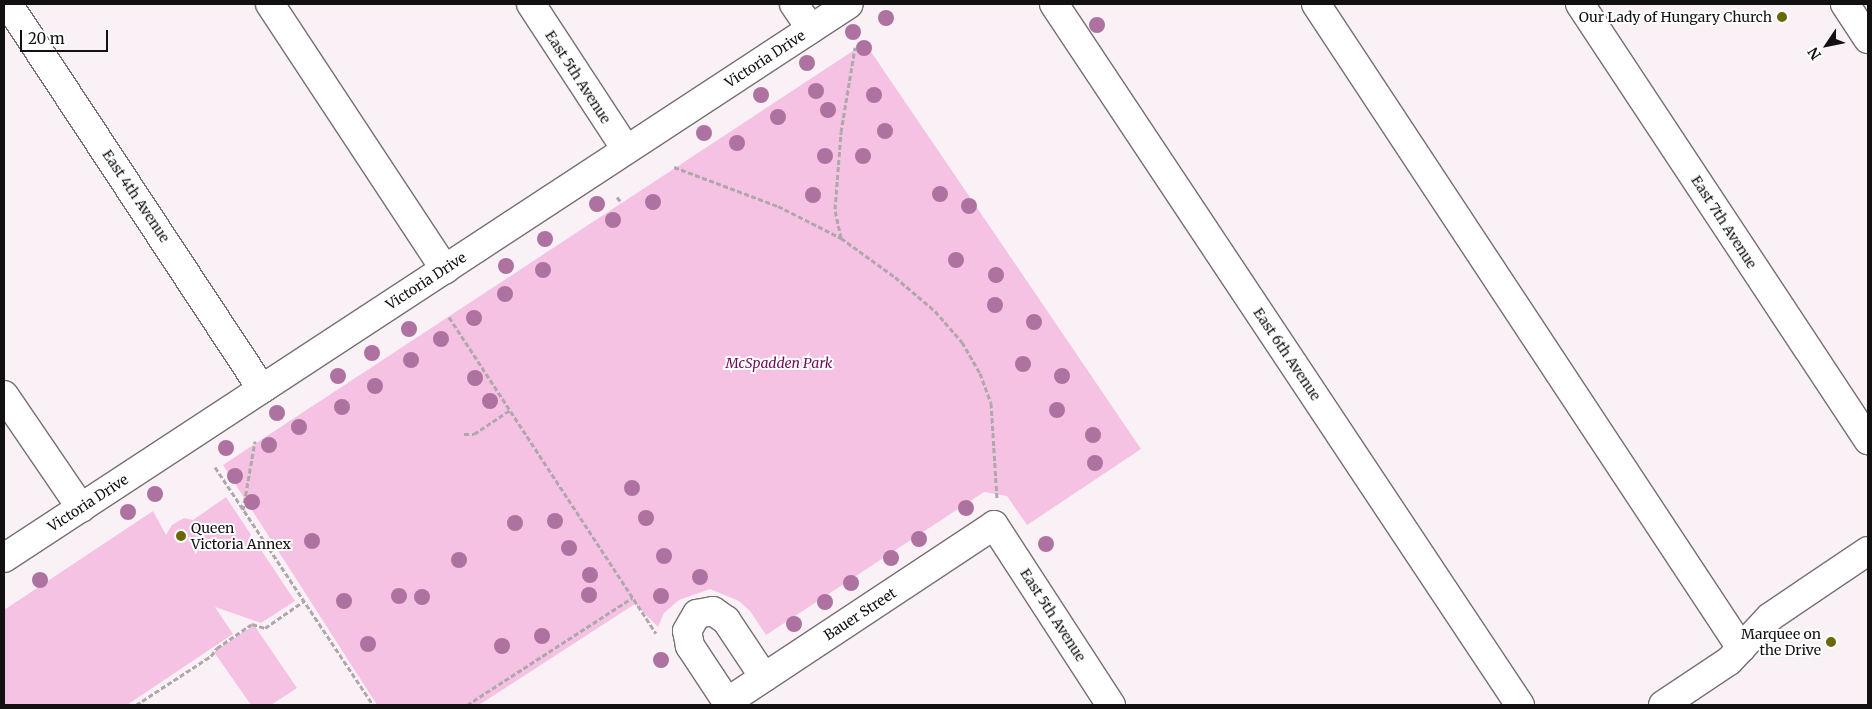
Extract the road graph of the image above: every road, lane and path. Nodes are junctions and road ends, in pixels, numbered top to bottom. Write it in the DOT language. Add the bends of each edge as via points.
graph roads {
  1 [pos="8,4"];
  2 [pos="270,4"];
  3 [pos="530,4"];
  4 [pos="794,4"];
  5 [pos="849,4"];
  6 [pos="1054,4"];
  7 [pos="1316,4"];
  8 [pos="1580,4"];
  9 [pos="1844,4"];
  10 [pos="812,28"];
  11 [pos="1868,39"];
  12 [pos="855,47"];
  13 [pos="626,149"];
  14 [pos="674,167"];
  15 [pos="617,197"];
  16 [pos="621,202"];
  17 [pos="841,238"];
  18 [pos="445,269"];
  19 [pos="449,317"];
  20 [pos="262,389"];
  21 [pos="4,394"];
  22 [pos="510,410"];
  23 [pos="464,434"];
  24 [pos="1868,440"];
  25 [pos="256,441"];
  26 [pos="214,467"];
  27 [pos="81,508"];
  28 [pos="243,510"];
  29 [pos="995,514"];
  30 [pos="1868,551"];
  31 [pos="4,558"];
  32 [pos="633,598"];
  33 [pos="304,601"];
  34 [pos="656,634"];
  35 [pos="1741,648"];
  36 [pos="764,677"];
  37 [pos="728,704"];
  38 [pos="136,705"];
  39 [pos="373,705"];
  40 [pos="467,705"];
  41 [pos="1112,705"];
  42 [pos="1520,705"];
  43 [pos="1663,705"];
  1 -- 20 [label="street, East 4th Avenue"];
  2 -- 18 [label="street"];
  3 -- 13 [label="street, East 5th Avenue"];
  4 -- 10 [label="street"];
  5 -- 10 [label="street, Victoria Drive"];
  6 -- 42 [label="street, East 6th Avenue"];
  7 -- 35 [label="street"];
  8 -- 24 [label="street, East 7th Avenue"];
  9 -- 11 [label="street"];
  10 -- 13 [label="street, Victoria Drive"];
  12 -- 17 [label="path" via="840,142 836,208"];
  13 -- 18 [label="street, Victoria Drive"];
  14 -- 17 [label="path" via="778,206"];
  15 -- 16 [label="path"];
  17 -- 29 [label="path" via="935,312 962,342 980,373 991,403"];
  18 -- 20 [label="street, Victoria Drive"];
  19 -- 22 [label="path"];
  20 -- 27 [label="street, Victoria Drive"];
  21 -- 27 [label="street"];
  22 -- 23 [label="path" via="474,434"];
  22 -- 32 [label="path"];
  25 -- 28 [label="path"];
  26 -- 28 [label="path"];
  27 -- 31 [label="street, Victoria Drive"];
  28 -- 33 [label="path"];
  29 -- 36 [label="street, Bauer Street"];
  29 -- 41 [label="street, East 5th Avenue"];
  30 -- 35 [label="street" via="1770,617"];
  32 -- 34 [label="path"];
  32 -- 40 [label="path"];
  33 -- 38 [label="path" via="265,628 252,624 217,648 211,656"];
  33 -- 39 [label="path"];
  35 -- 43 [label="street" via="1729,661"];
  36 -- 37 [label="street, Bauer Street"];
  36 -- 37 [label="street" via="726,620 713,612 697,614 687,631 690,646"];
}
